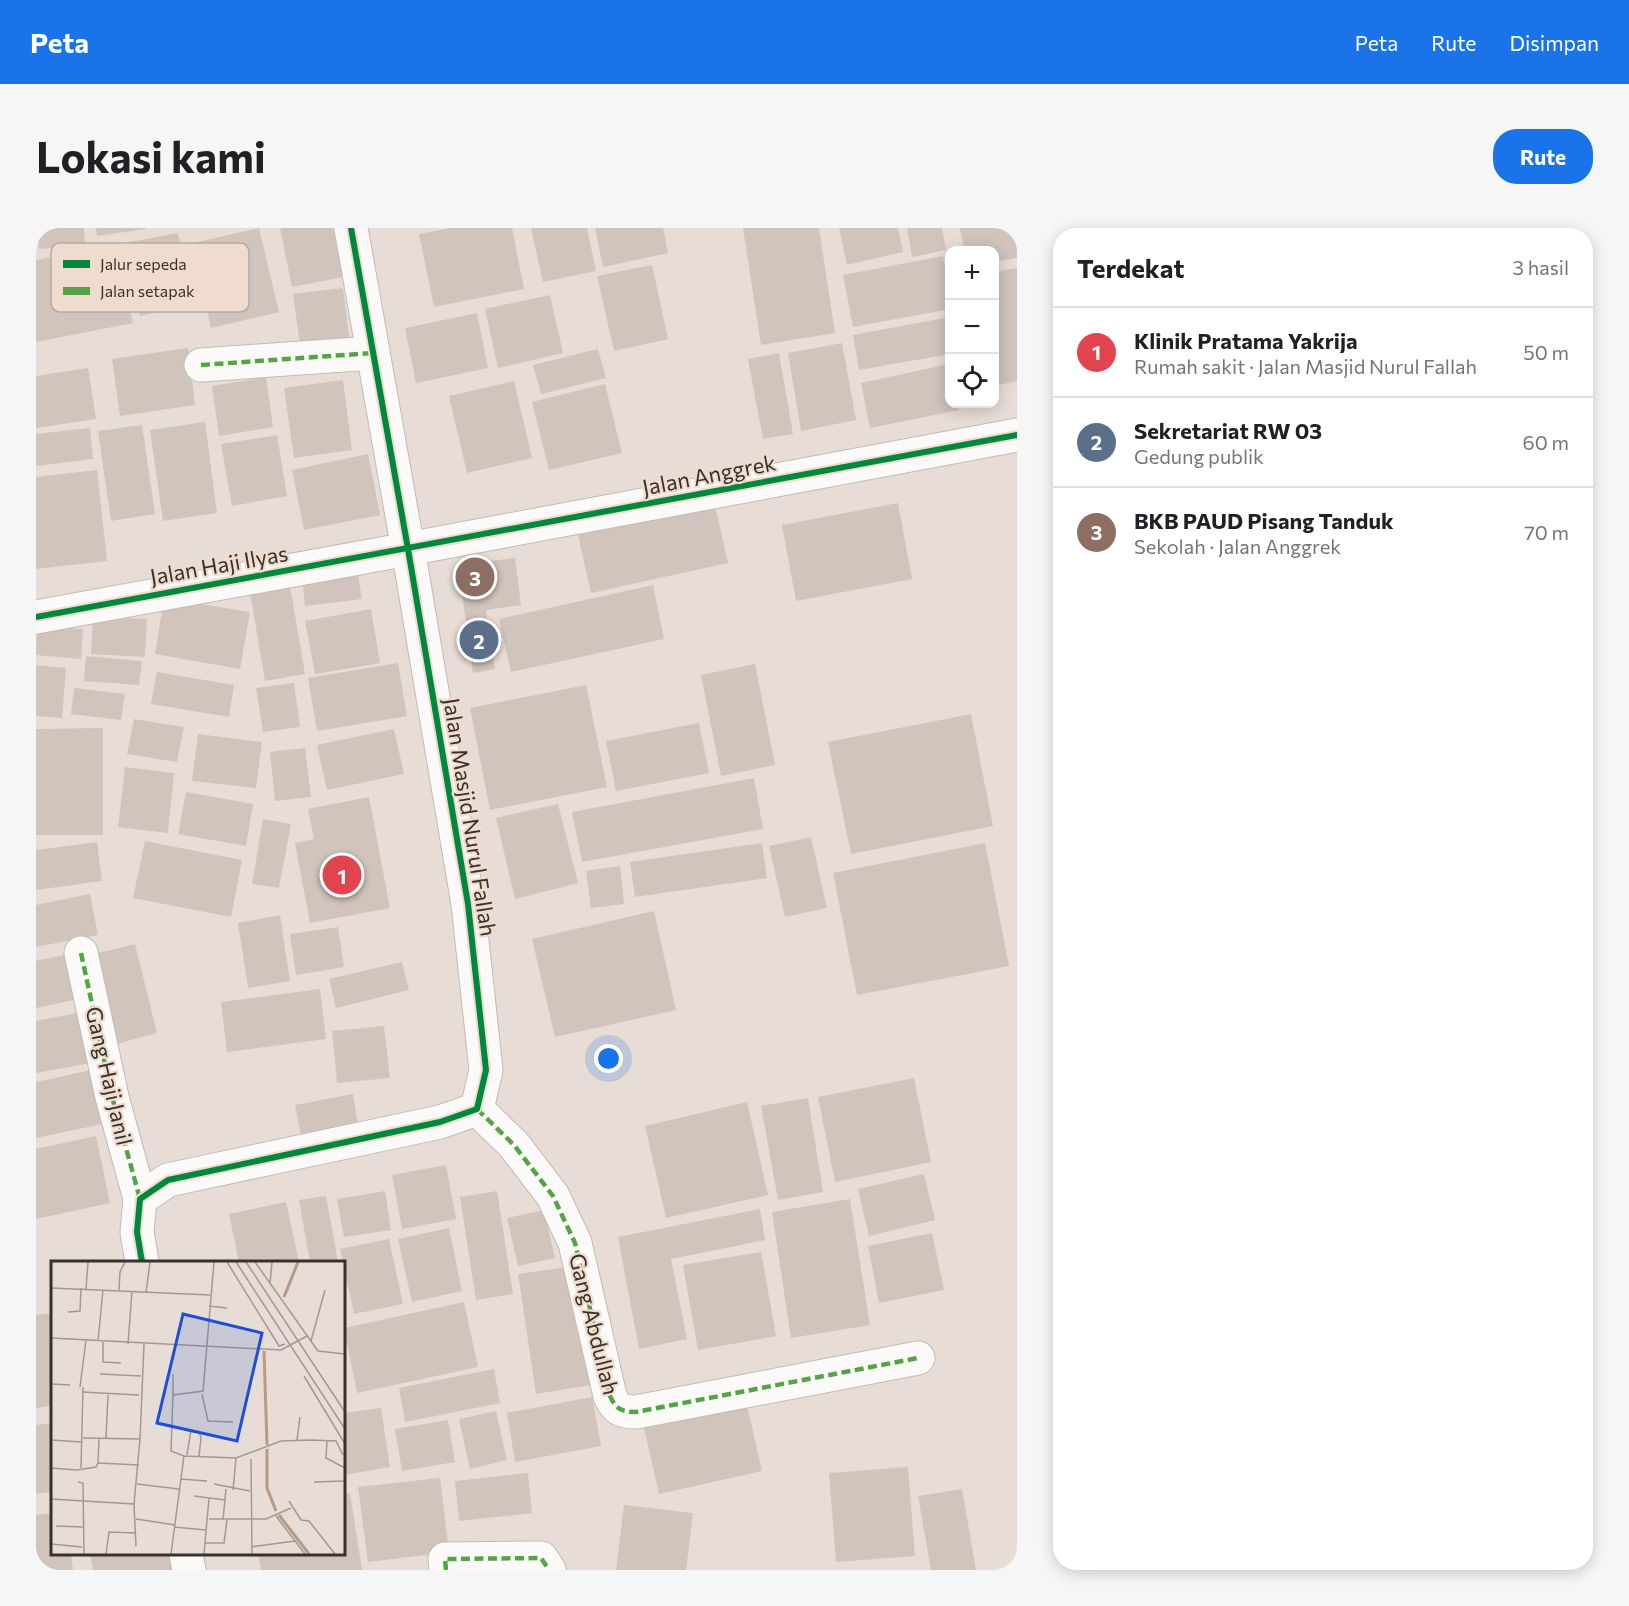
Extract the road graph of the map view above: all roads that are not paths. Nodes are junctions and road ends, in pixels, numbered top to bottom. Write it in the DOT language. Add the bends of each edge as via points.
graph roads {
  1 [pos="351,228"];
  2 [pos="373,353"];
  3 [pos="201,365"];
  4 [pos="1017,435"];
  5 [pos="408,549"];
  6 [pos="36,617"];
  7 [pos="81,953"];
  8 [pos="477,1109"];
  9 [pos="140,1199"];
  10 [pos="142,1261"];
  11 [pos="918,1358"];
  12 [pos="186,1555"];
  13 [pos="189,1570"];
  14 [pos="446,1570"];
  15 [pos="549,1570"];
  1 -- 2 [label="street, Jalan Masjid Nurul Fallah"];
  2 -- 3 [label="street"];
  2 -- 5 [label="street, Jalan Masjid Nurul Fallah"];
  4 -- 5 [label="street, Jalan Anggrek"];
  5 -- 6 [label="street, Jalan Haji Ilyas"];
  5 -- 8 [label="street, Jalan Masjid Nurul Fallah" via="468,904 486,1070"];
  7 -- 9 [label="street, Gang Haji Janil" via="112,1097"];
  8 -- 9 [label="street" via="440,1122 168,1180"];
  8 -- 11 [label="street, Gang Abdullah" via="514,1145 553,1196 575,1243 610,1396 623,1412"];
  9 -- 10 [label="street" via="137,1232"];
  12 -- 13 [label="street"];
  14 -- 15 [label="street" via="446,1559 541,1558"];
}
